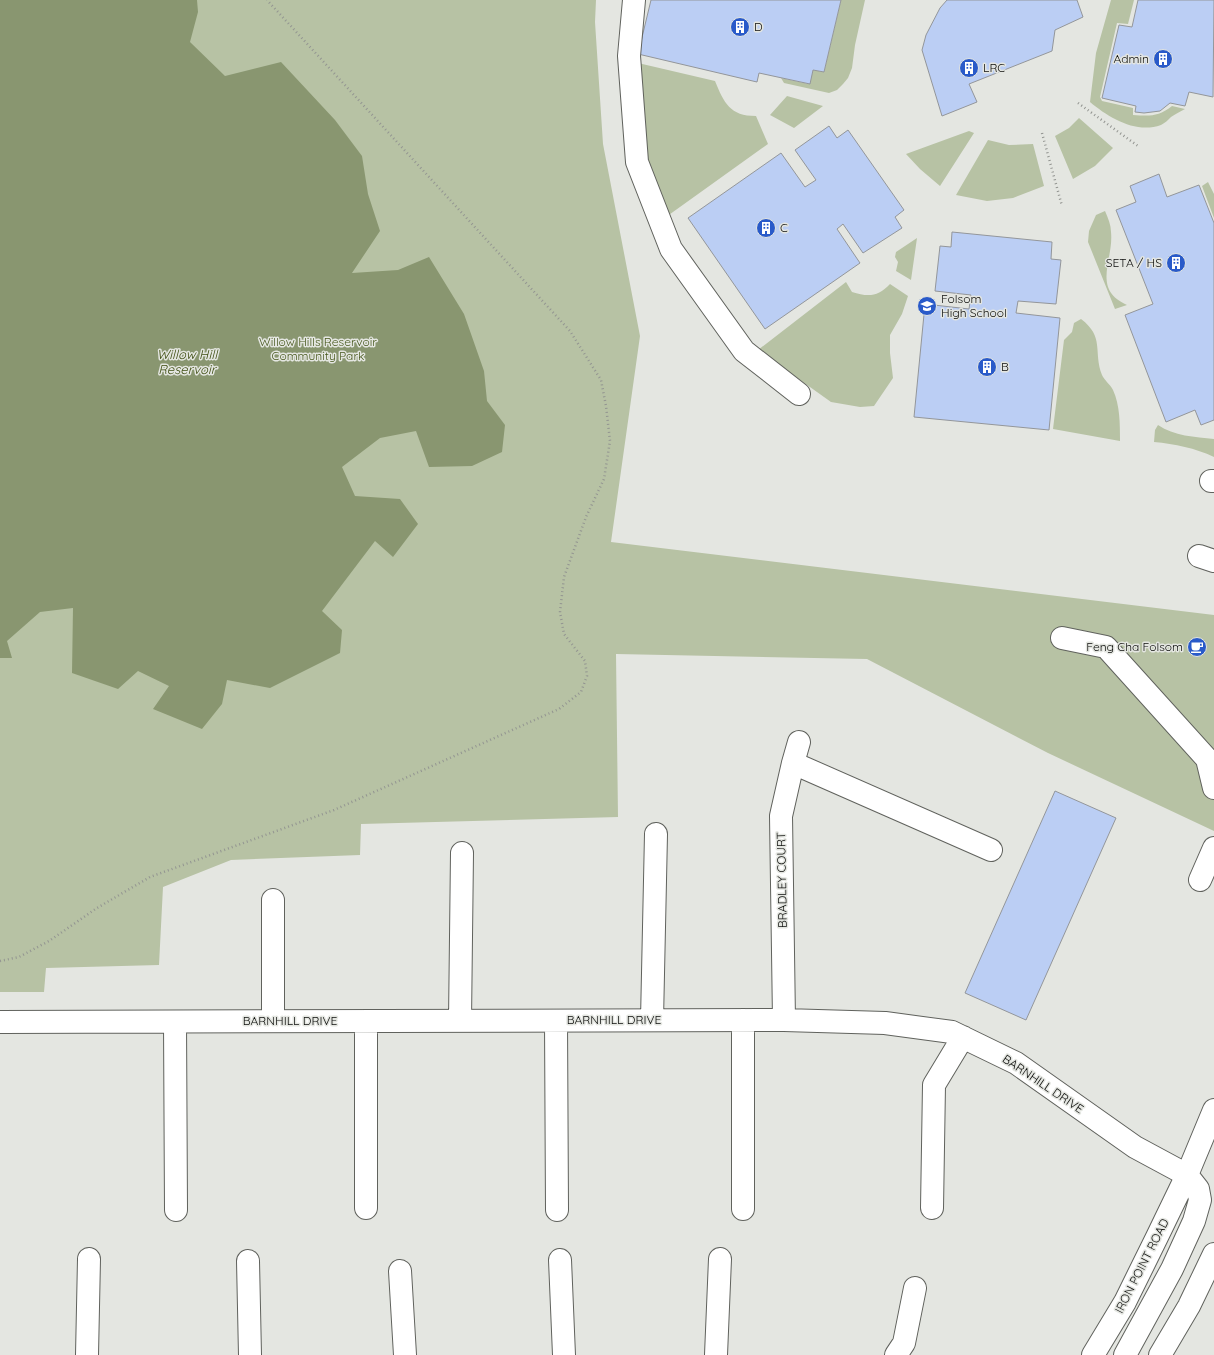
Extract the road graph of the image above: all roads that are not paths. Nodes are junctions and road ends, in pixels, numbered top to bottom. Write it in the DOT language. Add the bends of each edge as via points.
graph roads {
  1 [pos="634,0"];
  2 [pos="799,394"];
  3 [pos="1062,638"];
  4 [pos="799,742"];
  5 [pos="793,763"];
  6 [pos="1214,788"];
  7 [pos="656,834"];
  8 [pos="1214,848"];
  9 [pos="991,850"];
  10 [pos="462,853"];
  11 [pos="1200,880"];
  12 [pos="273,900"];
  13 [pos="460,1020"];
  14 [pos="556,1020"];
  15 [pos="652,1020"];
  16 [pos="744,1020"];
  17 [pos="784,1020"];
  18 [pos="273,1021"];
  19 [pos="366,1021"];
  20 [pos="0,1022"];
  21 [pos="175,1022"];
  22 [pos="963,1037"];
  23 [pos="1214,1110"];
  24 [pos="1187,1175"];
  25 [pos="366,1208"];
  26 [pos="932,1208"];
  27 [pos="743,1209"];
  28 [pos="176,1210"];
  29 [pos="557,1210"];
  30 [pos="1214,1254"];
  31 [pos="89,1259"];
  32 [pos="720,1259"];
  33 [pos="560,1260"];
  34 [pos="248,1261"];
  35 [pos="400,1271"];
  36 [pos="915,1288"];
  37 [pos="87,1355"];
  38 [pos="250,1355"];
  39 [pos="405,1355"];
  40 [pos="564,1355"];
  41 [pos="716,1355"];
  42 [pos="896,1355"];
  43 [pos="1093,1355"];
  44 [pos="1125,1355"];
  45 [pos="1160,1355"];
  1 -- 2 [label="street" via="629,56 637,162 671,249 744,351"];
  3 -- 6 [label="street" via="1106,647 1207,759"];
  4 -- 5 [label="street, BRADLEY COURT"];
  5 -- 9 [label="street"];
  5 -- 17 [label="street, BRADLEY COURT" via="781,816"];
  7 -- 15 [label="street"];
  8 -- 11 [label="street"];
  10 -- 13 [label="street"];
  12 -- 18 [label="street"];
  13 -- 14 [label="street, BARNHILL DRIVE"];
  13 -- 19 [label="street, BARNHILL DRIVE"];
  14 -- 15 [label="street, BARNHILL DRIVE"];
  14 -- 29 [label="street"];
  15 -- 16 [label="street, BARNHILL DRIVE"];
  16 -- 17 [label="street, BARNHILL DRIVE"];
  16 -- 27 [label="street"];
  17 -- 22 [label="street, BARNHILL DRIVE" via="885,1022 952,1032"];
  18 -- 19 [label="street, BARNHILL DRIVE"];
  18 -- 21 [label="street, BARNHILL DRIVE"];
  19 -- 25 [label="street"];
  20 -- 21 [label="street, BARNHILL DRIVE"];
  21 -- 28 [label="street"];
  22 -- 24 [label="street, BARNHILL DRIVE" via="1016,1063 1135,1146"];
  22 -- 26 [label="street" via="934,1085"];
  23 -- 24 [label="street, IRON POINT ROAD"];
  24 -- 43 [label="street, IRON POINT ROAD" via="1124,1302"];
  24 -- 44 [label="street" via="1198,1189 1200,1200 1194,1221 1172,1269"];
  30 -- 45 [label="street" via="1189,1306"];
  31 -- 37 [label="street"];
  32 -- 41 [label="street"];
  33 -- 40 [label="street"];
  34 -- 38 [label="street"];
  35 -- 39 [label="street"];
  36 -- 42 [label="street" via="904,1343"];
}
